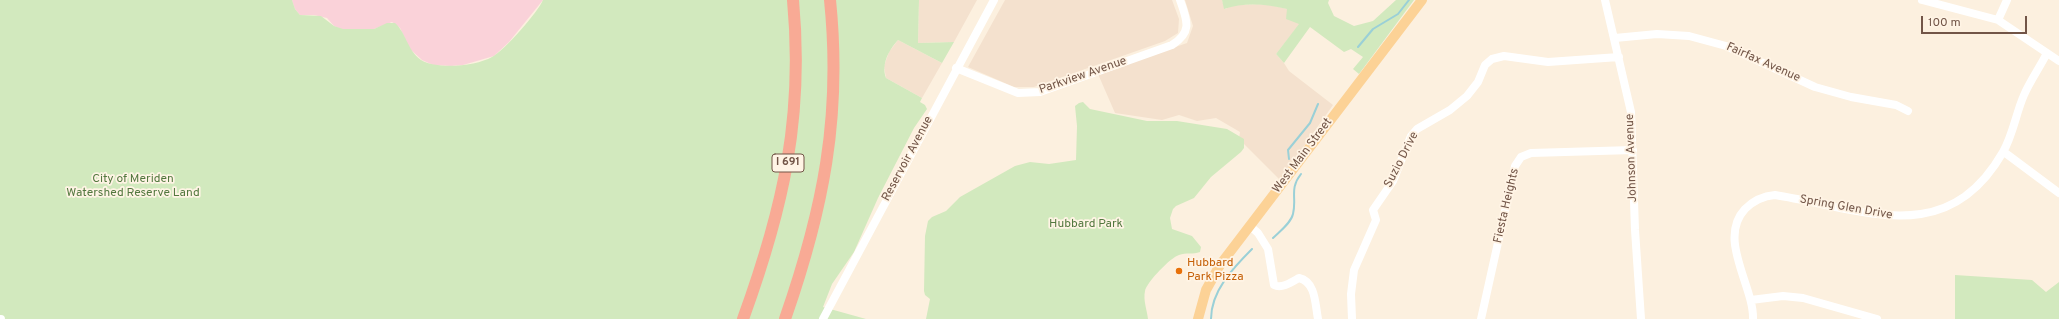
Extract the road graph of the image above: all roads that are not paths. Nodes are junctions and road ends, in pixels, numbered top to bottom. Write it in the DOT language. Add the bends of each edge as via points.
graph roads {
  1 [pos="793,0"];
  2 [pos="830,0"];
  3 [pos="994,0"];
  4 [pos="1180,0"];
  5 [pos="1422,0"];
  6 [pos="1605,0"];
  7 [pos="1922,0"];
  8 [pos="2007,0"];
  9 [pos="1998,20"];
  10 [pos="1615,38"];
  11 [pos="2047,52"];
  12 [pos="1619,57"];
  13 [pos="2059,61"];
  14 [pos="956,68"];
  15 [pos="1908,111"];
  16 [pos="1632,150"];
  17 [pos="2004,152"];
  18 [pos="2059,193"];
  19 [pos="1250,226"];
  20 [pos="1750,300"];
  21 [pos="743,319"];
  22 [pos="785,319"];
  23 [pos="823,319"];
  24 [pos="1198,319"];
  25 [pos="1318,319"];
  26 [pos="1352,319"];
  27 [pos="1481,319"];
  28 [pos="1641,319"];
  29 [pos="1753,319"];
  30 [pos="1877,319"];
  1 -- 21 [label="highway, I 691" via="796,79 789,158 771,238"];
  2 -- 22 [label="highway" via="834,88 827,163 812,236"];
  3 -- 14 [label="street, Reservoir Avenue"];
  4 -- 14 [label="street, Parkview Avenue" via="1187,27 1184,34 1172,45 1052,88 1029,94 1018,93"];
  5 -- 19 [label="main road, West Main Street"];
  6 -- 10 [label="street, Johnson Avenue"];
  7 -- 9 [label="street"];
  8 -- 9 [label="street"];
  9 -- 11 [label="street"];
  10 -- 12 [label="street, Johnson Avenue"];
  10 -- 15 [label="street, Fairfax Avenue" via="1657,34 1689,36 1726,46 1815,87 1896,105"];
  11 -- 13 [label="street"];
  11 -- 17 [label="street, Spring Glen Drive" via="2024,95"];
  12 -- 16 [label="street, Johnson Avenue" via="1631,112"];
  12 -- 26 [label="street, Suzio Drive" via="1548,62 1504,56 1492,59 1485,65 1478,82 1459,104 1417,129 1407,145 1393,181 1373,210 1376,220 1354,270"];
  14 -- 23 [label="street, Reservoir Avenue"];
  16 -- 27 [label="street, Fiesta Heights" via="1531,153 1521,157 1515,166"];
  16 -- 28 [label="street, Johnson Avenue"];
  17 -- 18 [label="street"];
  17 -- 20 [label="street, Spring Glen Drive" via="1985,178 1961,200 1936,212 1905,217 1879,216 1775,195 1758,199 1743,211 1736,226 1735,245"];
  19 -- 24 [label="main road, West Main Street" via="1212,278 1201,304"];
  19 -- 25 [label="street" via="1268,249 1274,285 1278,287 1299,278 1304,279 1310,284"];
  20 -- 29 [label="street, Spring Glen Drive"];
  20 -- 30 [label="street" via="1782,296 1803,298"];
}
